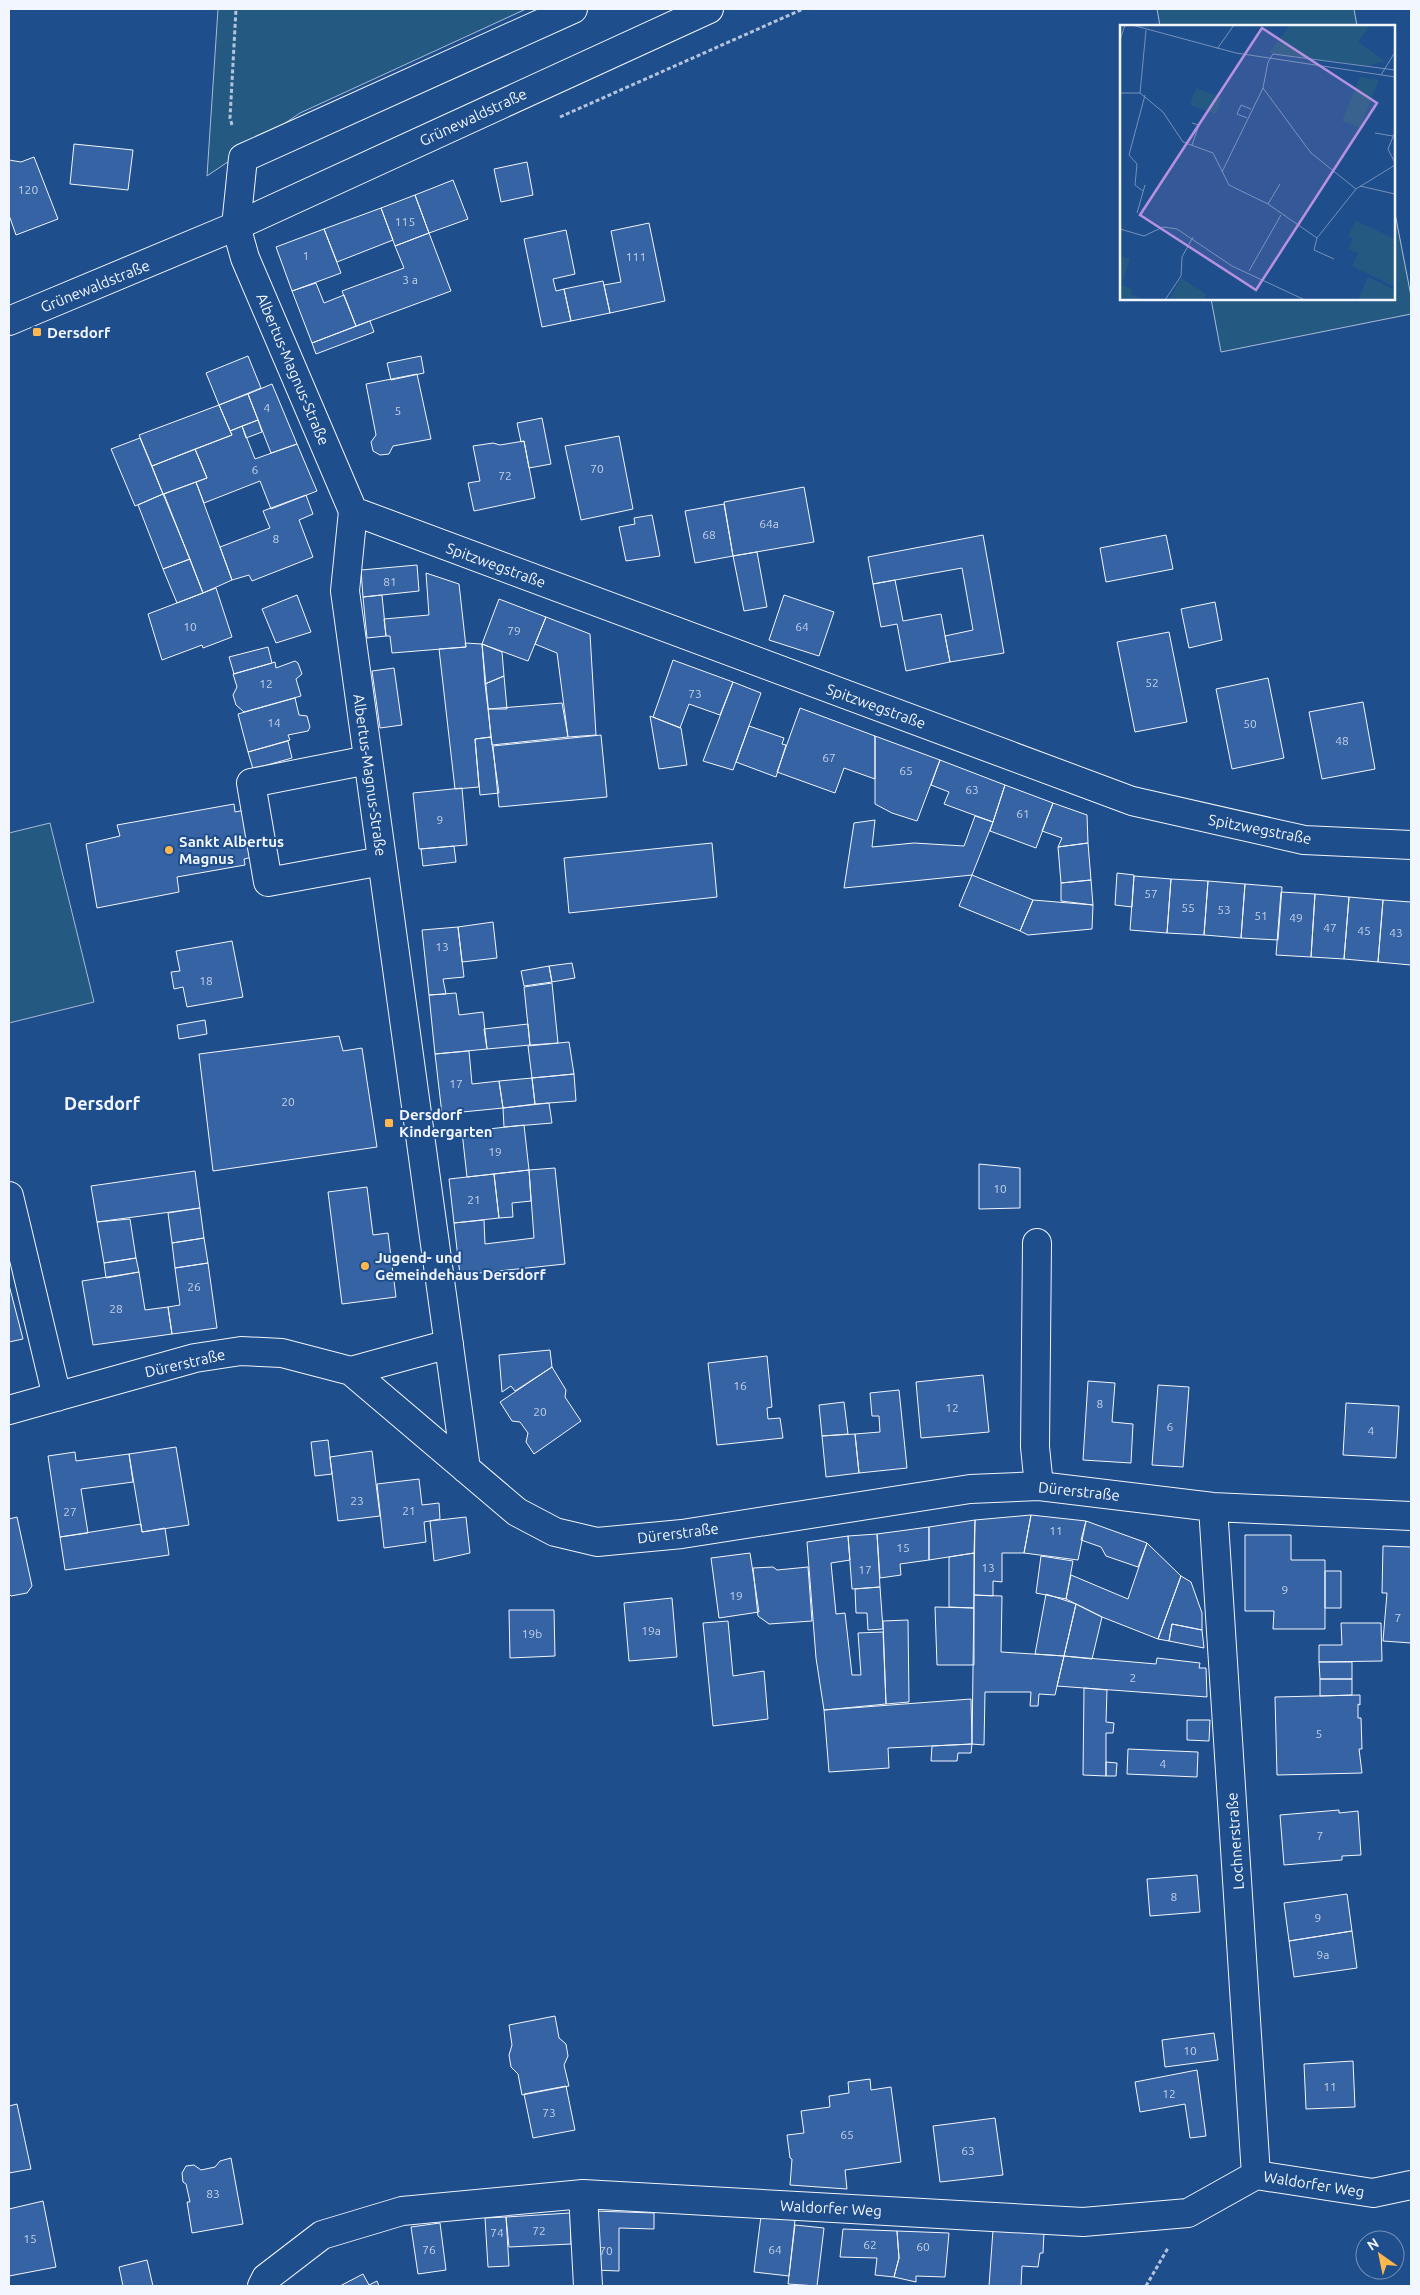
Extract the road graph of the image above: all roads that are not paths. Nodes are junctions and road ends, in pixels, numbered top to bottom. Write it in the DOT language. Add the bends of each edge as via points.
graph roads {
  1 [pos="573,9"];
  2 [pos="709,9"];
  3 [pos="236,226"];
  4 [pos="9,321"];
  5 [pos="353,511"];
  6 [pos="368,760"];
  7 [pos="1411,845"];
  8 [pos="382,861"];
  9 [pos="9,1196"];
  10 [pos="1037,1242"];
  11 [pos="449,1344"];
  12 [pos="351,1371"];
  13 [pos="57,1397"];
  14 [pos="9,1410"];
  15 [pos="466,1469"];
  16 [pos="1038,1486"];
  17 [pos="1213,1507"];
  18 [pos="1411,1516"];
  19 [pos="1256,2175"];
  20 [pos="1411,2185"];
  21 [pos="583,2194"];
  22 [pos="262,2286"];
  23 [pos="588,2286"];
  1 -- 3 [label="street" via="243,158"];
  2 -- 3 [label="street, Grünewaldstraße"];
  3 -- 4 [label="street, Grünewaldstraße"];
  3 -- 5 [label="street, Albertus-Magnus-Straße" via="245,258"];
  5 -- 6 [label="street, Albertus-Magnus-Straße" via="345,591"];
  5 -- 7 [label="street, Spitzwegstraße" via="1132,802 1304,840"];
  6 -- 8 [label="street, Albertus-Magnus-Straße"];
  6 -- 8 [label="street" via="251,783 268,882"];
  8 -- 11 [label="street, Albertus-Magnus-Straße"];
  9 -- 13 [label="street"];
  10 -- 16 [label="street" via="1035,1447"];
  11 -- 12 [label="street"];
  11 -- 15 [label="street, Albertus-Magnus-Straße"];
  12 -- 13 [label="street, Dürerstraße" via="282,1353 241,1351 195,1358"];
  12 -- 15 [label="street, Dürerstraße"];
  13 -- 14 [label="street, Dürerstraße"];
  15 -- 16 [label="street, Dürerstraße" via="517,1512 555,1532 597,1542 682,1534 970,1489"];
  16 -- 17 [label="street, Dürerstraße"];
  17 -- 18 [label="street, Dürerstraße"];
  17 -- 19 [label="street, Lochnerstraße"];
  19 -- 20 [label="street, Waldorfer Weg" via="1373,2193"];
  19 -- 21 [label="street, Waldorfer Weg" via="1188,2213 1083,2222"];
  21 -- 22 [label="street, Waldorfer Weg" via="402,2211 322,2235 266,2278"];
  21 -- 23 [label="street"];
}
